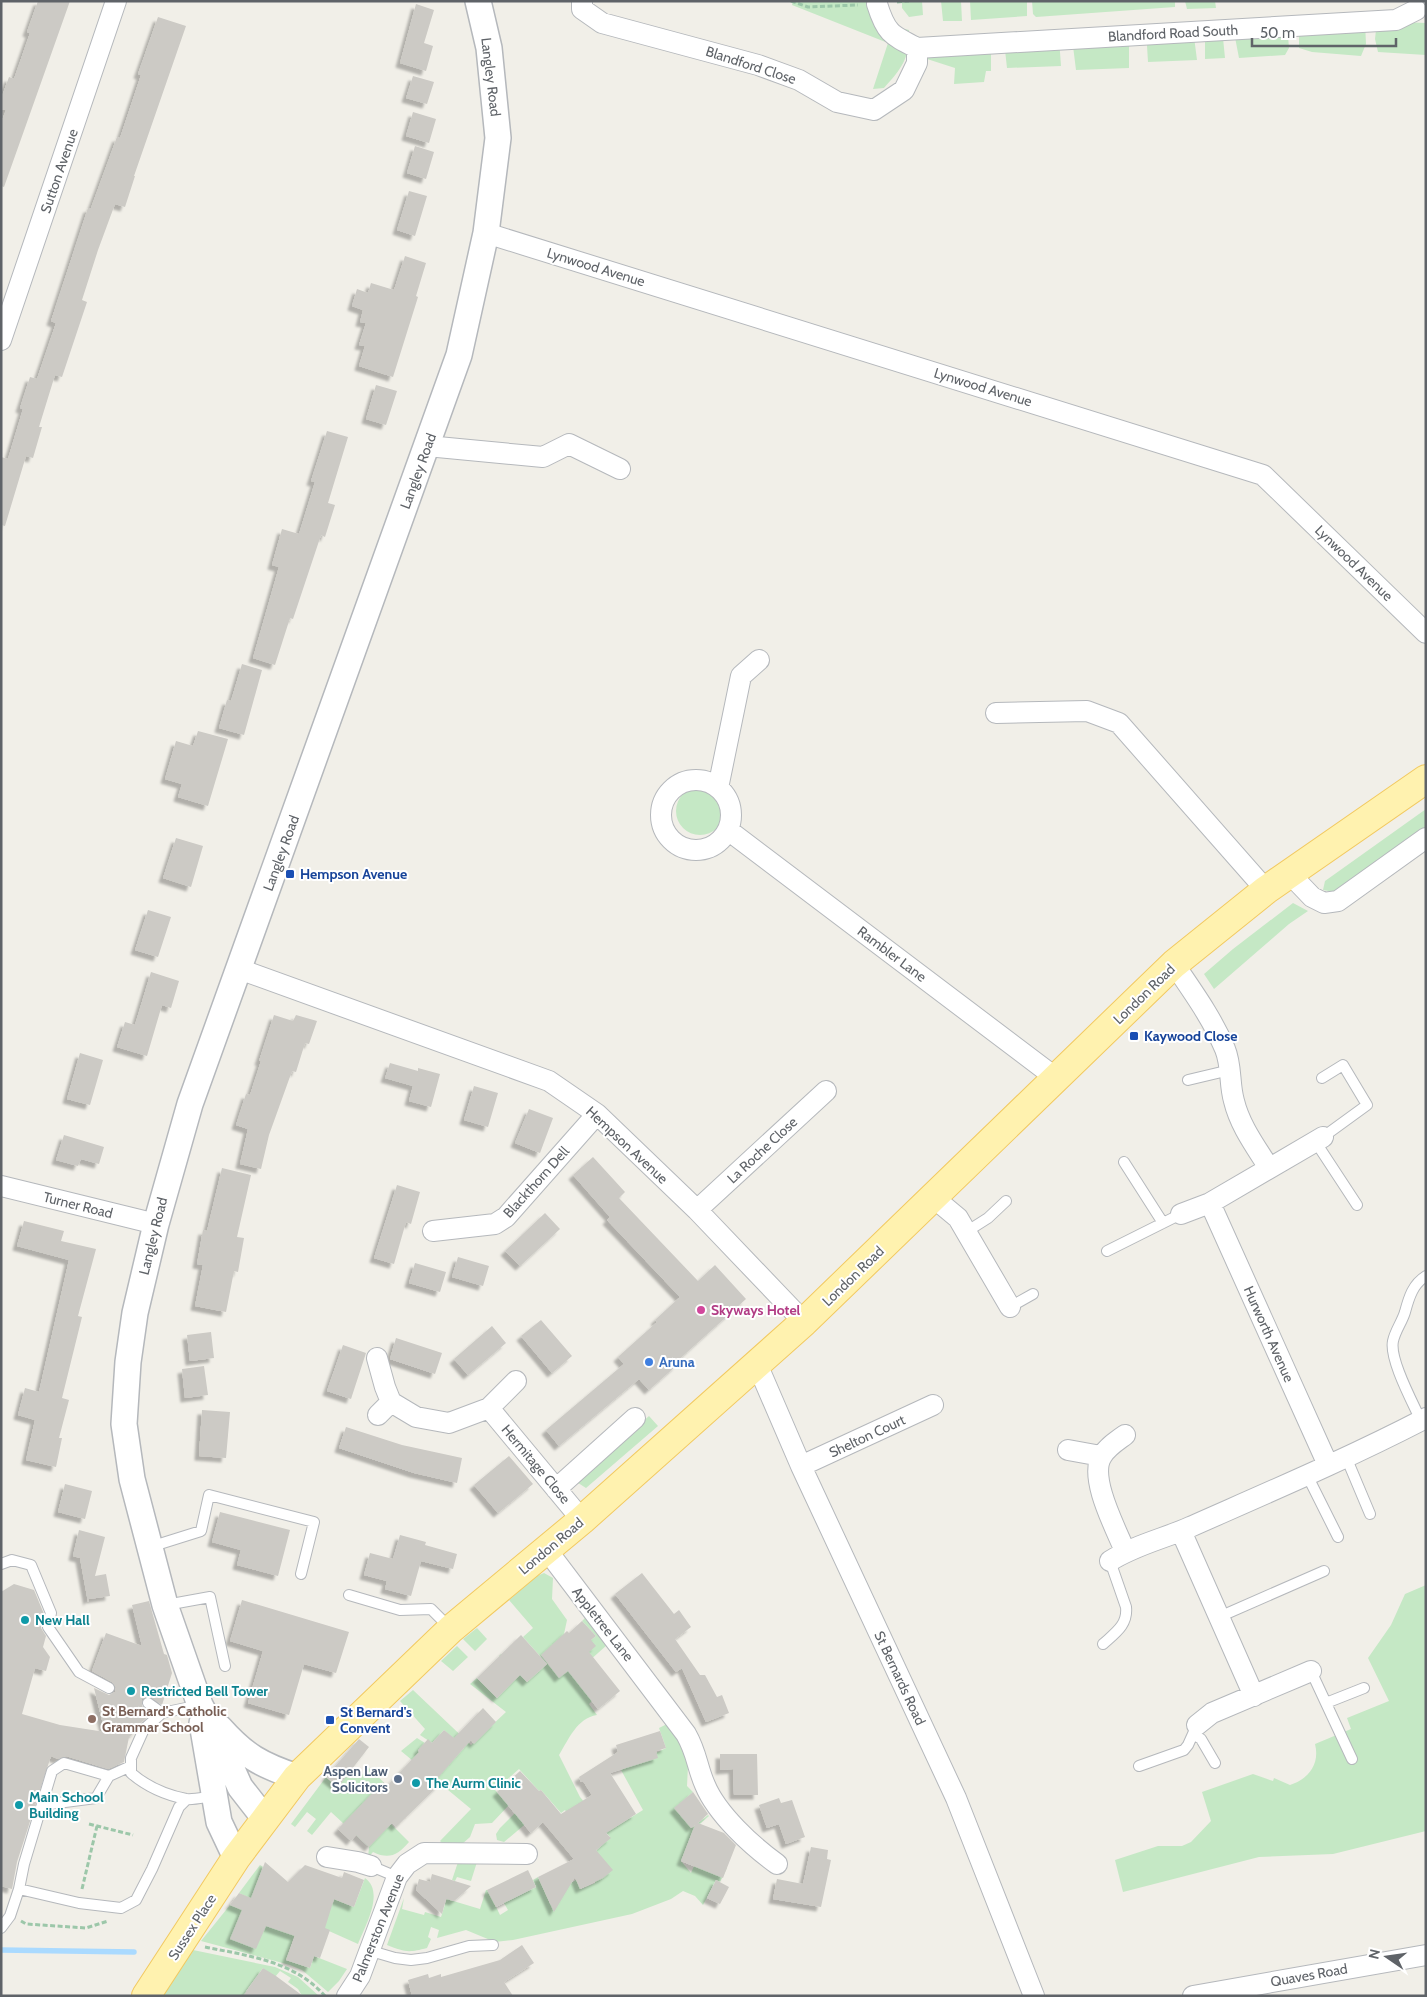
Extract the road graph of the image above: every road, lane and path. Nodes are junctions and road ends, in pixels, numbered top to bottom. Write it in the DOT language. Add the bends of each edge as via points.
graph roads {
  1 [pos="116,1"];
  2 [pos="478,1"];
  3 [pos="582,1"];
  4 [pos="791,1"];
  5 [pos="909,1"];
  6 [pos="877,4"];
  7 [pos="1419,9"];
  8 [pos="917,48"];
  9 [pos="486,233"];
  10 [pos="1,340"];
  11 [pos="427,446"];
  12 [pos="620,469"];
  13 [pos="1426,633"];
  14 [pos="759,660"];
  15 [pos="996,713"];
  16 [pos="1426,779"];
  17 [pos="718,788"];
  18 [pos="728,830"];
  19 [pos="1426,838"];
  20 [pos="1289,873"];
  21 [pos="1266,890"];
  22 [pos="1174,964"];
  23 [pos="239,969"];
  24 [pos="1230,1070"];
  25 [pos="1056,1078"];
  26 [pos="1322,1078"];
  27 [pos="1188,1080"];
  28 [pos="826,1091"];
  29 [pos="597,1114"];
  30 [pos="1319,1139"];
  31 [pos="1124,1162"];
  32 [pos="1269,1168"];
  33 [pos="1,1187"];
  34 [pos="934,1198"];
  35 [pos="1006,1201"];
  36 [pos="1210,1203"];
  37 [pos="1357,1205"];
  38 [pos="697,1210"];
  39 [pos="1181,1214"];
  40 [pos="1163,1223"];
  41 [pos="156,1224"];
  42 [pos="433,1231"];
  43 [pos="966,1232"];
  44 [pos="1107,1251"];
  45 [pos="1426,1276"];
  46 [pos="1033,1294"];
  47 [pos="1010,1307"];
  48 [pos="804,1322"];
  49 [pos="377,1358"];
  50 [pos="758,1364"];
  51 [pos="516,1381"];
  52 [pos="932,1406"];
  53 [pos="489,1408"];
  54 [pos="635,1418"];
  55 [pos="1423,1420"];
  56 [pos="1125,1435"];
  57 [pos="1068,1450"];
  58 [pos="1101,1456"];
  59 [pos="1346,1457"];
  60 [pos="1328,1465"];
  61 [pos="801,1466"];
  62 [pos="1307,1475"];
  63 [pos="556,1489"];
  64 [pos="1370,1514"];
  65 [pos="582,1520"];
  66 [pos="1181,1531"];
  67 [pos="1338,1537"];
  68 [pos="150,1547"];
  69 [pos="546,1549"];
  70 [pos="1117,1556"];
  71 [pos="1,1564"];
  72 [pos="1324,1571"];
  73 [pos="301,1574"];
  74 [pos="349,1595"];
  75 [pos="165,1605"];
  76 [pos="1219,1617"];
  77 [pos="451,1629"];
  78 [pos="1103,1644"];
  79 [pos="226,1666"];
  80 [pos="1311,1671"];
  81 [pos="109,1688"];
  82 [pos="1364,1688"];
  83 [pos="1254,1696"];
  84 [pos="148,1703"];
  85 [pos="1326,1703"];
  86 [pos="200,1706"];
  87 [pos="162,1712"];
  88 [pos="1195,1729"];
  89 [pos="1352,1759"];
  90 [pos="1215,1763"];
  91 [pos="131,1766"];
  92 [pos="1139,1766"];
  93 [pos="108,1776"];
  94 [pos="297,1777"];
  95 [pos="214,1796"];
  96 [pos="187,1799"];
  97 [pos="42,1805"];
  98 [pos="265,1819"];
  99 [pos="89,1824"];
  100 [pos="97,1826"];
  101 [pos="133,1835"];
  102 [pos="527,1854"];
  103 [pos="327,1857"];
  104 [pos="236,1858"];
  105 [pos="777,1864"];
  106 [pos="371,1866"];
  107 [pos="397,1877"];
  108 [pos="19,1889"];
  109 [pos="79,1904"];
  110 [pos="74,1927"];
  111 [pos="1,1928"];
  112 [pos="493,1945"];
  113 [pos="202,1947"];
  114 [pos="371,1951"];
  115 [pos="1426,1955"];
  116 [pos="146,1996"];
  117 [pos="325,1996"];
  118 [pos="347,1996"];
  119 [pos="1034,1996"];
  120 [pos="1193,1996"];
  1 -- 10 [label="street, Sutton Avenue"];
  2 -- 9 [label="street, Langley Road" via="489,48 498,138"];
  3 -- 8 [label="street, Blandford Close" via="582,9 602,23 758,65 799,80 837,102 874,110 904,90 917,63"];
  4 -- 6 [label="path" via="808,7"];
  5 -- 6 [label="path"];
  6 -- 8 [label="street" via="882,22 893,36"];
  7 -- 8 [label="street, Blandford Road South" via="1396,20"];
  9 -- 11 [label="street, Langley Road" via="459,355"];
  9 -- 13 [label="street, Lynwood Avenue" via="1263,475"];
  11 -- 12 [label="street" via="543,456 569,444"];
  11 -- 23 [label="street, Langley Road"];
  14 -- 17 [label="street" via="742,676"];
  15 -- 21 [label="street" via="1087,711 1119,723"];
  16 -- 20 [label="main road, London Road"];
  17 -- 18 [label="street" via="725,795 731,812"];
  17 -- 18 [label="street" via="708,782 685,782 667,795 660,817 669,839 689,850 712,847"];
  18 -- 25 [label="street, Rambler Lane"];
  19 -- 20 [label="street" via="1338,901 1324,903 1312,897"];
  20 -- 21 [label="main road, London Road"];
  21 -- 22 [label="main road, London Road"];
  22 -- 24 [label="street" via="1212,1020 1226,1051"];
  22 -- 25 [label="main road, London Road"];
  23 -- 29 [label="street, Hempson Avenue" via="549,1081"];
  23 -- 41 [label="street, Langley Road" via="190,1104"];
  24 -- 27 [label="lane"];
  24 -- 32 [label="street" via="1239,1119"];
  25 -- 34 [label="main road, London Road"];
  26 -- 30 [label="lane" via="1343,1065 1367,1105"];
  28 -- 38 [label="street, La Roche Close"];
  29 -- 38 [label="street, Hempson Avenue"];
  29 -- 42 [label="street, Blackthorn Dell" via="506,1217 495,1224"];
  30 -- 32 [label="street"];
  30 -- 37 [label="lane"];
  31 -- 40 [label="lane"];
  32 -- 36 [label="street"];
  33 -- 41 [label="street, Turner Road"];
  34 -- 43 [label="street" via="958,1218"];
  34 -- 48 [label="main road, London Road"];
  35 -- 43 [label="lane"];
  36 -- 39 [label="street"];
  36 -- 60 [label="street, Hurworth Avenue"];
  38 -- 48 [label="street, Hempson Avenue"];
  39 -- 40 [label="lane"];
  40 -- 44 [label="lane"];
  41 -- 68 [label="street, Langley Road" via="135,1313 124,1424 132,1479"];
  43 -- 47 [label="street"];
  45 -- 55 [label="lane" via="1412,1291 1393,1342 1400,1373"];
  46 -- 47 [label="lane"];
  48 -- 50 [label="main road, London Road"];
  49 -- 53 [label="street" via="385,1387 384,1409 449,1424"];
  50 -- 61 [label="street, St Bernards Road"];
  50 -- 65 [label="main road, London Road"];
  51 -- 53 [label="street"];
  52 -- 61 [label="street, Shelton Court"];
  53 -- 63 [label="street, Hermitage Close"];
  54 -- 63 [label="street"];
  55 -- 59 [label="street"];
  56 -- 58 [label="street"];
  57 -- 58 [label="street"];
  58 -- 70 [label="street" via="1097,1468"];
  59 -- 60 [label="street"];
  59 -- 64 [label="lane"];
  60 -- 62 [label="street"];
  61 -- 119 [label="street, St Bernards Road" via="956,1798"];
  62 -- 66 [label="street"];
  62 -- 67 [label="lane"];
  63 -- 65 [label="street, Hermitage Close"];
  65 -- 69 [label="main road, London Road"];
  66 -- 70 [label="street"];
  66 -- 76 [label="street"];
  68 -- 73 [label="lane" via="201,1531 209,1495 314,1522"];
  68 -- 75 [label="street, Langley Road"];
  69 -- 77 [label="main road, London Road"];
  69 -- 105 [label="street, Appletree Lane" via="691,1743 708,1792 748,1841"];
  70 -- 78 [label="lane" via="1127,1614 1122,1627"];
  71 -- 81 [label="lane" via="12,1560 31,1565 51,1613 48,1627 79,1672"];
  72 -- 76 [label="lane"];
  74 -- 77 [label="lane" via="400,1610 431,1610"];
  75 -- 79 [label="lane" via="210,1596"];
  75 -- 86 [label="street, Langley Road"];
  76 -- 83 [label="street"];
  77 -- 94 [label="main road, London Road"];
  80 -- 83 [label="street"];
  80 -- 85 [label="lane"];
  82 -- 85 [label="lane"];
  83 -- 88 [label="street" via="1212,1714"];
  84 -- 87 [label="lane"];
  85 -- 89 [label="lane"];
  86 -- 87 [label="lane"];
  86 -- 94 [label="street, Langley Road" via="246,1754 267,1767"];
  86 -- 95 [label="street, Langley Road"];
  86 -- 98 [label="street, Langley Road" via="240,1787"];
  87 -- 91 [label="lane" via="144,1729 130,1758"];
  88 -- 90 [label="lane"];
  88 -- 92 [label="lane" via="1184,1750"];
  91 -- 93 [label="lane"];
  91 -- 96 [label="lane" via="131,1773 141,1781"];
  93 -- 97 [label="lane" via="96,1798"];
  93 -- 97 [label="lane" via="64,1763 52,1772"];
  94 -- 98 [label="main road, London Road"];
  95 -- 96 [label="lane"];
  95 -- 104 [label="street, Langley Road" via="219,1822"];
  96 -- 109 [label="lane" via="179,1807 136,1900 121,1908"];
  97 -- 108 [label="lane"];
  98 -- 104 [label="main road, London Road"];
  99 -- 100 [label="path"];
  100 -- 101 [label="path"];
  100 -- 109 [label="path"];
  102 -- 107 [label="street, Palmerston Avenue" via="424,1853 407,1864"];
  103 -- 106 [label="street"];
  104 -- 116 [label="main road, Sussex Place"];
  106 -- 107 [label="lane"];
  107 -- 114 [label="street, Palmerston Avenue"];
  108 -- 109 [label="lane"];
  108 -- 111 [label="lane" via="10,1916"];
  109 -- 110 [label="path"];
  112 -- 114 [label="lane" via="469,1946 411,1960"];
  113 -- 117 [label="path" via="290,1969"];
  114 -- 118 [label="street, Palmerston Avenue"];
  115 -- 120 [label="street, Quaves Road"];
}
